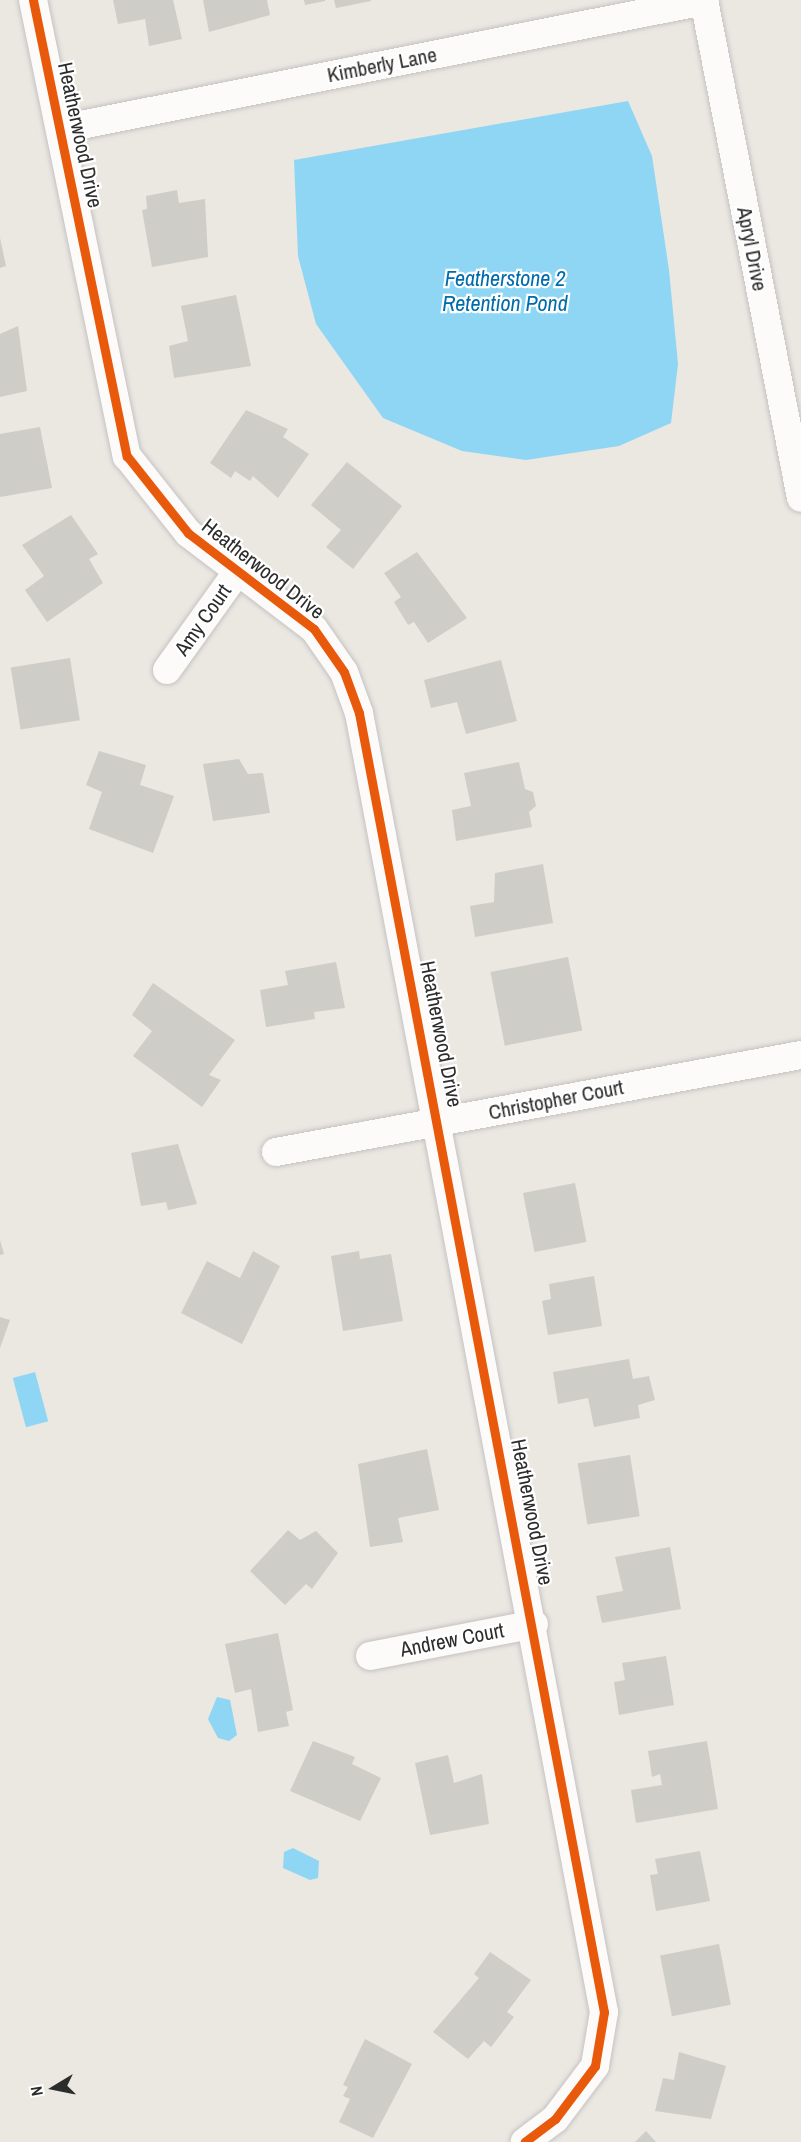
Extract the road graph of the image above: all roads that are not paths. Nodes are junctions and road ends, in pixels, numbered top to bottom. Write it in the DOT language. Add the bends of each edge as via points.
graph roads {
  1 [pos="33,0"];
  2 [pos="704,1"];
  3 [pos="60,129"];
  4 [pos="801,498"];
  5 [pos="238,571"];
  6 [pos="167,670"];
  7 [pos="801,1055"];
  8 [pos="440,1122"];
  9 [pos="276,1152"];
  10 [pos="534,1624"];
  11 [pos="370,1656"];
  12 [pos="525,2142"];
  1 -- 3 [label="street, Heatherwood Drive"];
  2 -- 3 [label="street, Kimberly Lane"];
  2 -- 4 [label="street, Apryl Drive"];
  3 -- 5 [label="street, Heatherwood Drive" via="127,456 188,533"];
  5 -- 6 [label="street, Amy Court"];
  5 -- 8 [label="street, Heatherwood Drive" via="314,629 344,672 359,713"];
  7 -- 8 [label="street, Christopher Court"];
  8 -- 9 [label="street, Christopher Court"];
  8 -- 10 [label="street, Heatherwood Drive"];
  10 -- 11 [label="street, Andrew Court"];
  10 -- 12 [label="street, Heatherwood Drive" via="604,2012 595,2066 555,2119"];
}
